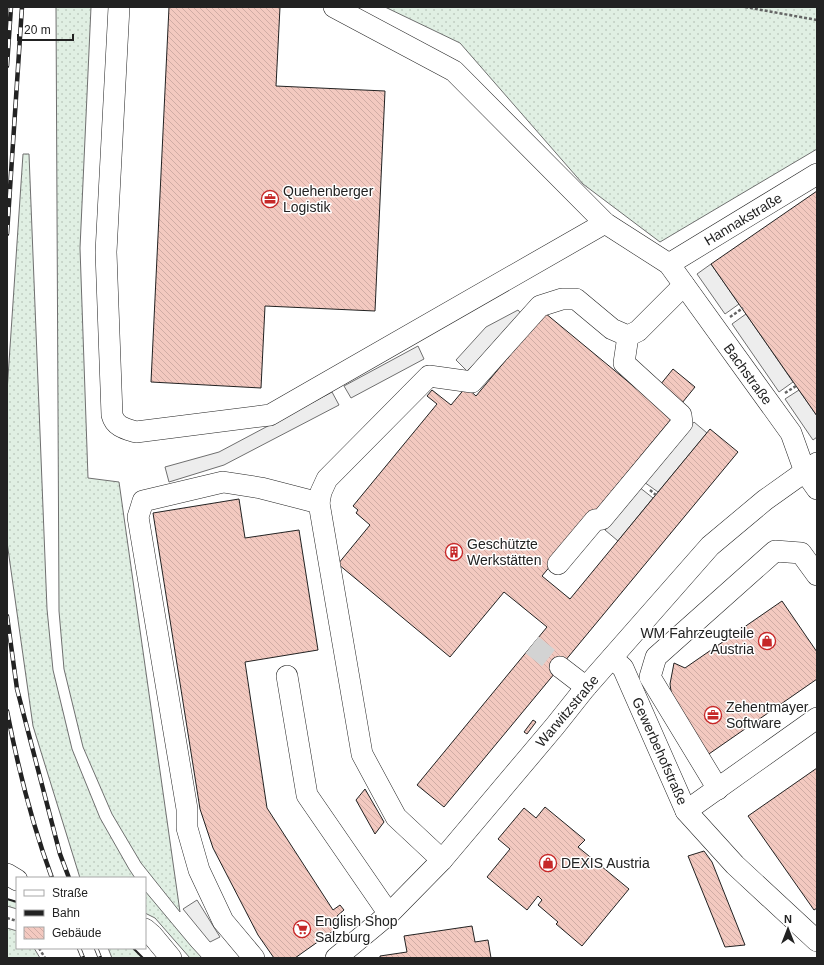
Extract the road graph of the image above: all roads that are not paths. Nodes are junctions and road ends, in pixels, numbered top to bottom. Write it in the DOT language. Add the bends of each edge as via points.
graph roads {
  1 [pos="119,7"];
  2 [pos="334,7"];
  3 [pos="817,174"];
  4 [pos="605,223"];
  5 [pos="669,264"];
  6 [pos="684,285"];
  7 [pos="628,336"];
  8 [pos="811,467"];
  9 [pos="817,489"];
  10 [pos="319,503"];
  11 [pos="558,564"];
  12 [pos="817,575"];
  13 [pos="612,658"];
  14 [pos="560,667"];
  15 [pos="287,676"];
  16 [pos="586,687"];
  17 [pos="817,718"];
  18 [pos="718,789"];
  19 [pos="686,811"];
  20 [pos="442,860"];
  21 [pos="7,874"];
  22 [pos="16,879"];
  23 [pos="389,914"];
  24 [pos="146,930"];
  25 [pos="817,941"];
  26 [pos="171,958"];
  27 [pos="254,958"];
  28 [pos="336,958"];
  1 -- 4 [label="street" via="106,252 112,416 113,421 119,426 136,432 270,415"];
  2 -- 4 [label="street" via="454,70"];
  3 -- 5 [label="street, Hannakstraße"];
  4 -- 5 [label="street"];
  5 -- 6 [label="street, Bachstraße"];
  6 -- 7 [label="street" via="638,331"];
  6 -- 8 [label="street, Bachstraße" via="790,433"];
  7 -- 10 [label="street" via="612,329 576,299 562,299 540,306 472,382 429,376 327,479"];
  7 -- 11 [label="street" via="624,363 680,415 682,423 602,519 595,520"];
  8 -- 9 [label="street, Bachstraße"];
  8 -- 13 [label="street, Warwitzstraße" via="765,500 710,546"];
  10 -- 20 [label="street" via="362,754 396,817"];
  10 -- 27 [label="street" via="260,488 223,482 142,501 138,517 187,809 187,828 200,870 223,921"];
  12 -- 18 [label="street" via="801,553 775,551 656,657 650,677"];
  13 -- 16 [label="street, Warwitzstraße"];
  13 -- 19 [label="street, Gewerbehofstraße" via="623,668"];
  14 -- 16 [label="street"];
  15 -- 23 [label="street" via="307,795"];
  16 -- 20 [label="street, Warwitzstraße"];
  17 -- 18 [label="street"];
  18 -- 19 [label="street"];
  19 -- 25 [label="street, Gewerbehofstraße" via="735,865"];
  20 -- 23 [label="street, Warwitzstraße"];
  21 -- 22 [label="street"];
  23 -- 28 [label="street, Warwitzstraße"];
  24 -- 26 [label="street"];
}
